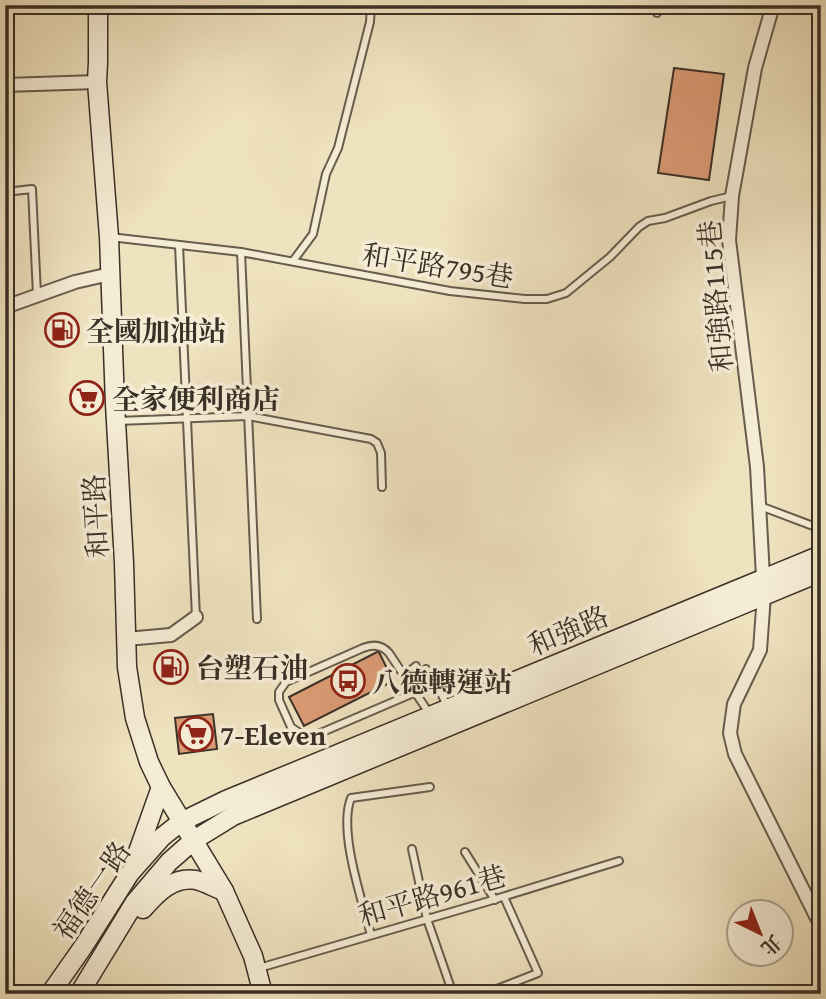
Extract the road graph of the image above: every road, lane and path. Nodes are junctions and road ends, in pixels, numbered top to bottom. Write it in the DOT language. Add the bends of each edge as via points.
graph roads {
  1 [pos="98,5"];
  2 [pos="371,5"];
  3 [pos="652,5"];
  4 [pos="773,5"];
  5 [pos="657,13"];
  6 [pos="97,82"];
  7 [pos="5,85"];
  8 [pos="5,192"];
  9 [pos="732,196"];
  10 [pos="109,237"];
  11 [pos="179,245"];
  12 [pos="241,252"];
  13 [pos="293,261"];
  14 [pos="110,274"];
  15 [pos="37,295"];
  16 [pos="5,307"];
  17 [pos="248,416"];
  18 [pos="187,418"];
  19 [pos="116,421"];
  20 [pos="382,487"];
  21 [pos="759,506"];
  22 [pos="821,529"];
  23 [pos="821,555"];
  24 [pos="821,572"];
  25 [pos="763,587"];
  26 [pos="196,617"];
  27 [pos="257,619"];
  28 [pos="126,639"];
  29 [pos="416,667"];
  30 [pos="426,669"];
  31 [pos="406,677"];
  32 [pos="416,692"];
  33 [pos="451,716"];
  34 [pos="433,723"];
  35 [pos="429,786"];
  36 [pos="161,787"];
  37 [pos="181,822"];
  38 [pos="194,840"];
  39 [pos="412,849"];
  40 [pos="465,852"];
  41 [pos="619,861"];
  42 [pos="130,873"];
  43 [pos="223,891"];
  44 [pos="504,897"];
  45 [pos="495,900"];
  46 [pos="427,919"];
  47 [pos="821,926"];
  48 [pos="371,935"];
  49 [pos="257,968"];
  50 [pos="84,986"];
  51 [pos="50,994"];
  52 [pos="263,994"];
  53 [pos="453,994"];
  54 [pos="484,994"];
  1 -- 6 [label="street, 和平路"];
  2 -- 13 [label="lane" via="313,234"];
  3 -- 5 [label="lane"];
  4 -- 9 [label="street, 和強路115巷" via="755,68"];
  6 -- 7 [label="street"];
  6 -- 10 [label="street, 和平路"];
  8 -- 15 [label="lane" via="32,189"];
  9 -- 13 [label="lane, 和平路795巷" via="648,221 566,293 547,299 450,291"];
  9 -- 21 [label="street, 和強路115巷" via="729,240"];
  10 -- 11 [label="lane, 和平路795巷"];
  10 -- 14 [label="street, 和平路"];
  11 -- 12 [label="lane, 和平路795巷"];
  11 -- 18 [label="lane"];
  12 -- 13 [label="lane, 和平路795巷"];
  12 -- 17 [label="lane"];
  14 -- 15 [label="street"];
  14 -- 19 [label="street, 和平路"];
  15 -- 16 [label="street"];
  17 -- 18 [label="lane"];
  17 -- 20 [label="lane" via="371,439 381,453"];
  17 -- 27 [label="lane"];
  18 -- 19 [label="lane"];
  18 -- 26 [label="lane"];
  19 -- 28 [label="street, 和平路"];
  21 -- 22 [label="lane"];
  21 -- 25 [label="street, 和強路115巷"];
  23 -- 25 [label="street, 和強路"];
  24 -- 25 [label="street, 和強路"];
  25 -- 33 [label="street, 和強路"];
  25 -- 47 [label="street, 和強路115巷" via="760,650 734,704 730,733 735,754"];
  26 -- 28 [label="street" via="171,635"];
  28 -- 36 [label="street, 和平路" via="135,718"];
  29 -- 31 [label="lane"];
  30 -- 33 [label="lane"];
  31 -- 32 [label="lane"];
  31 -- 32 [label="lane" via="385,648 368,646 286,682 279,700 291,727 311,737"];
  32 -- 34 [label="lane"];
  33 -- 34 [label="street, 和強路"];
  34 -- 37 [label="street, 和強路" via="226,800"];
  34 -- 38 [label="street, 和強路" via="233,816"];
  35 -- 48 [label="lane" via="351,798 347,807 348,842"];
  36 -- 37 [label="street, 和平路"];
  36 -- 42 [label="street"];
  37 -- 38 [label="street, 和平路"];
  37 -- 42 [label="street, 福德一路"];
  38 -- 43 [label="street, 和平路"];
  38 -- 50 [label="street, 福德一路" via="135,902"];
  39 -- 46 [label="lane"];
  40 -- 45 [label="lane"];
  41 -- 44 [label="lane, 和平路961巷"];
  42 -- 51 [label="street, 福德一路"];
  43 -- 49 [label="street, 和平路"];
  43 -- 50 [label="street" via="196,880 175,881 165,887"];
  44 -- 45 [label="lane, 和平路961巷"];
  44 -- 54 [label="lane" via="538,974"];
  45 -- 46 [label="lane, 和平路961巷"];
  46 -- 48 [label="lane, 和平路961巷"];
  46 -- 53 [label="lane"];
  48 -- 49 [label="lane, 和平路961巷"];
  49 -- 52 [label="street, 和平路"];
}
